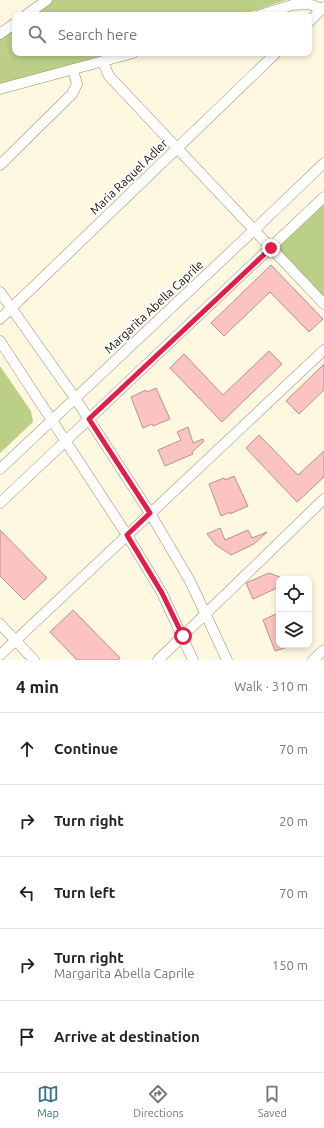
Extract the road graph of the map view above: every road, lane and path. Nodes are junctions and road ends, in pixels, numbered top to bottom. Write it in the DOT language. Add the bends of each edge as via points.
graph roads {
  1 [pos="47,0"];
  2 [pos="323,8"];
  3 [pos="30,12"];
  4 [pos="270,12"];
  5 [pos="312,19"];
  6 [pos="12,25"];
  7 [pos="0,34"];
  8 [pos="123,56"];
  9 [pos="273,56"];
  10 [pos="103,62"];
  11 [pos="73,70"];
  12 [pos="0,89"];
  13 [pos="177,148"];
  14 [pos="324,163"];
  15 [pos="0,164"];
  16 [pos="324,197"];
  17 [pos="254,230"];
  18 [pos="271,248"];
  19 [pos="0,292"];
  20 [pos="324,304"];
  21 [pos="11,309"];
  22 [pos="0,320"];
  23 [pos="0,341"];
  24 [pos="324,350"];
  25 [pos="75,398"];
  26 [pos="89,419"];
  27 [pos="52,420"];
  28 [pos="66,441"];
  29 [pos="0,469"];
  30 [pos="324,499"];
  31 [pos="0,503"];
  32 [pos="150,513"];
  33 [pos="127,535"];
  34 [pos="206,614"];
  35 [pos="0,624"];
  36 [pos="183,636"];
  37 [pos="15,640"];
  38 [pos="324,650"];
  39 [pos="0,655"];
  40 [pos="34,660"];
  41 [pos="158,660"];
  42 [pos="194,660"];
  43 [pos="227,660"];
  44 [pos="313,660"];
  1 -- 3 [label="street"];
  2 -- 4 [label="street" via="309,4 292,5"];
  2 -- 5 [label="street"];
  6 -- 7 [label="street"];
  8 -- 10 [label="street"];
  9 -- 13 [label="street, Maria Raquel Adler"];
  10 -- 11 [label="street"];
  10 -- 13 [label="street" via="109,76"];
  11 -- 12 [label="street"];
  11 -- 15 [label="street" via="77,84 72,94"];
  13 -- 17 [label="street"];
  13 -- 21 [label="street, Maria Raquel Adler"];
  14 -- 17 [label="street, Margarita Abella Caprile"];
  16 -- 18 [label="street"];
  17 -- 18 [label="street"];
  17 -- 25 [label="street, Margarita Abella Caprile"];
  18 -- 20 [label="street"];
  18 -- 26 [label="street"];
  19 -- 21 [label="street"];
  21 -- 22 [label="street, Maria Raquel Adler"];
  21 -- 25 [label="street"];
  23 -- 27 [label="street"];
  24 -- 32 [label="street"];
  25 -- 26 [label="street"];
  25 -- 27 [label="street, Margarita Abella Caprile"];
  26 -- 28 [label="street"];
  26 -- 32 [label="street"];
  27 -- 28 [label="street"];
  27 -- 29 [label="street, Margarita Abella Caprile"];
  28 -- 31 [label="street"];
  28 -- 33 [label="street"];
  30 -- 34 [label="street"];
  32 -- 33 [label="street"];
  32 -- 34 [label="street" via="190,581"];
  33 -- 36 [label="street" via="162,593"];
  33 -- 37 [label="street"];
  34 -- 36 [label="street"];
  34 -- 43 [label="street"];
  35 -- 37 [label="street"];
  36 -- 41 [label="street"];
  36 -- 42 [label="street"];
  37 -- 39 [label="street"];
  37 -- 40 [label="street"];
  38 -- 44 [label="street"];
}
